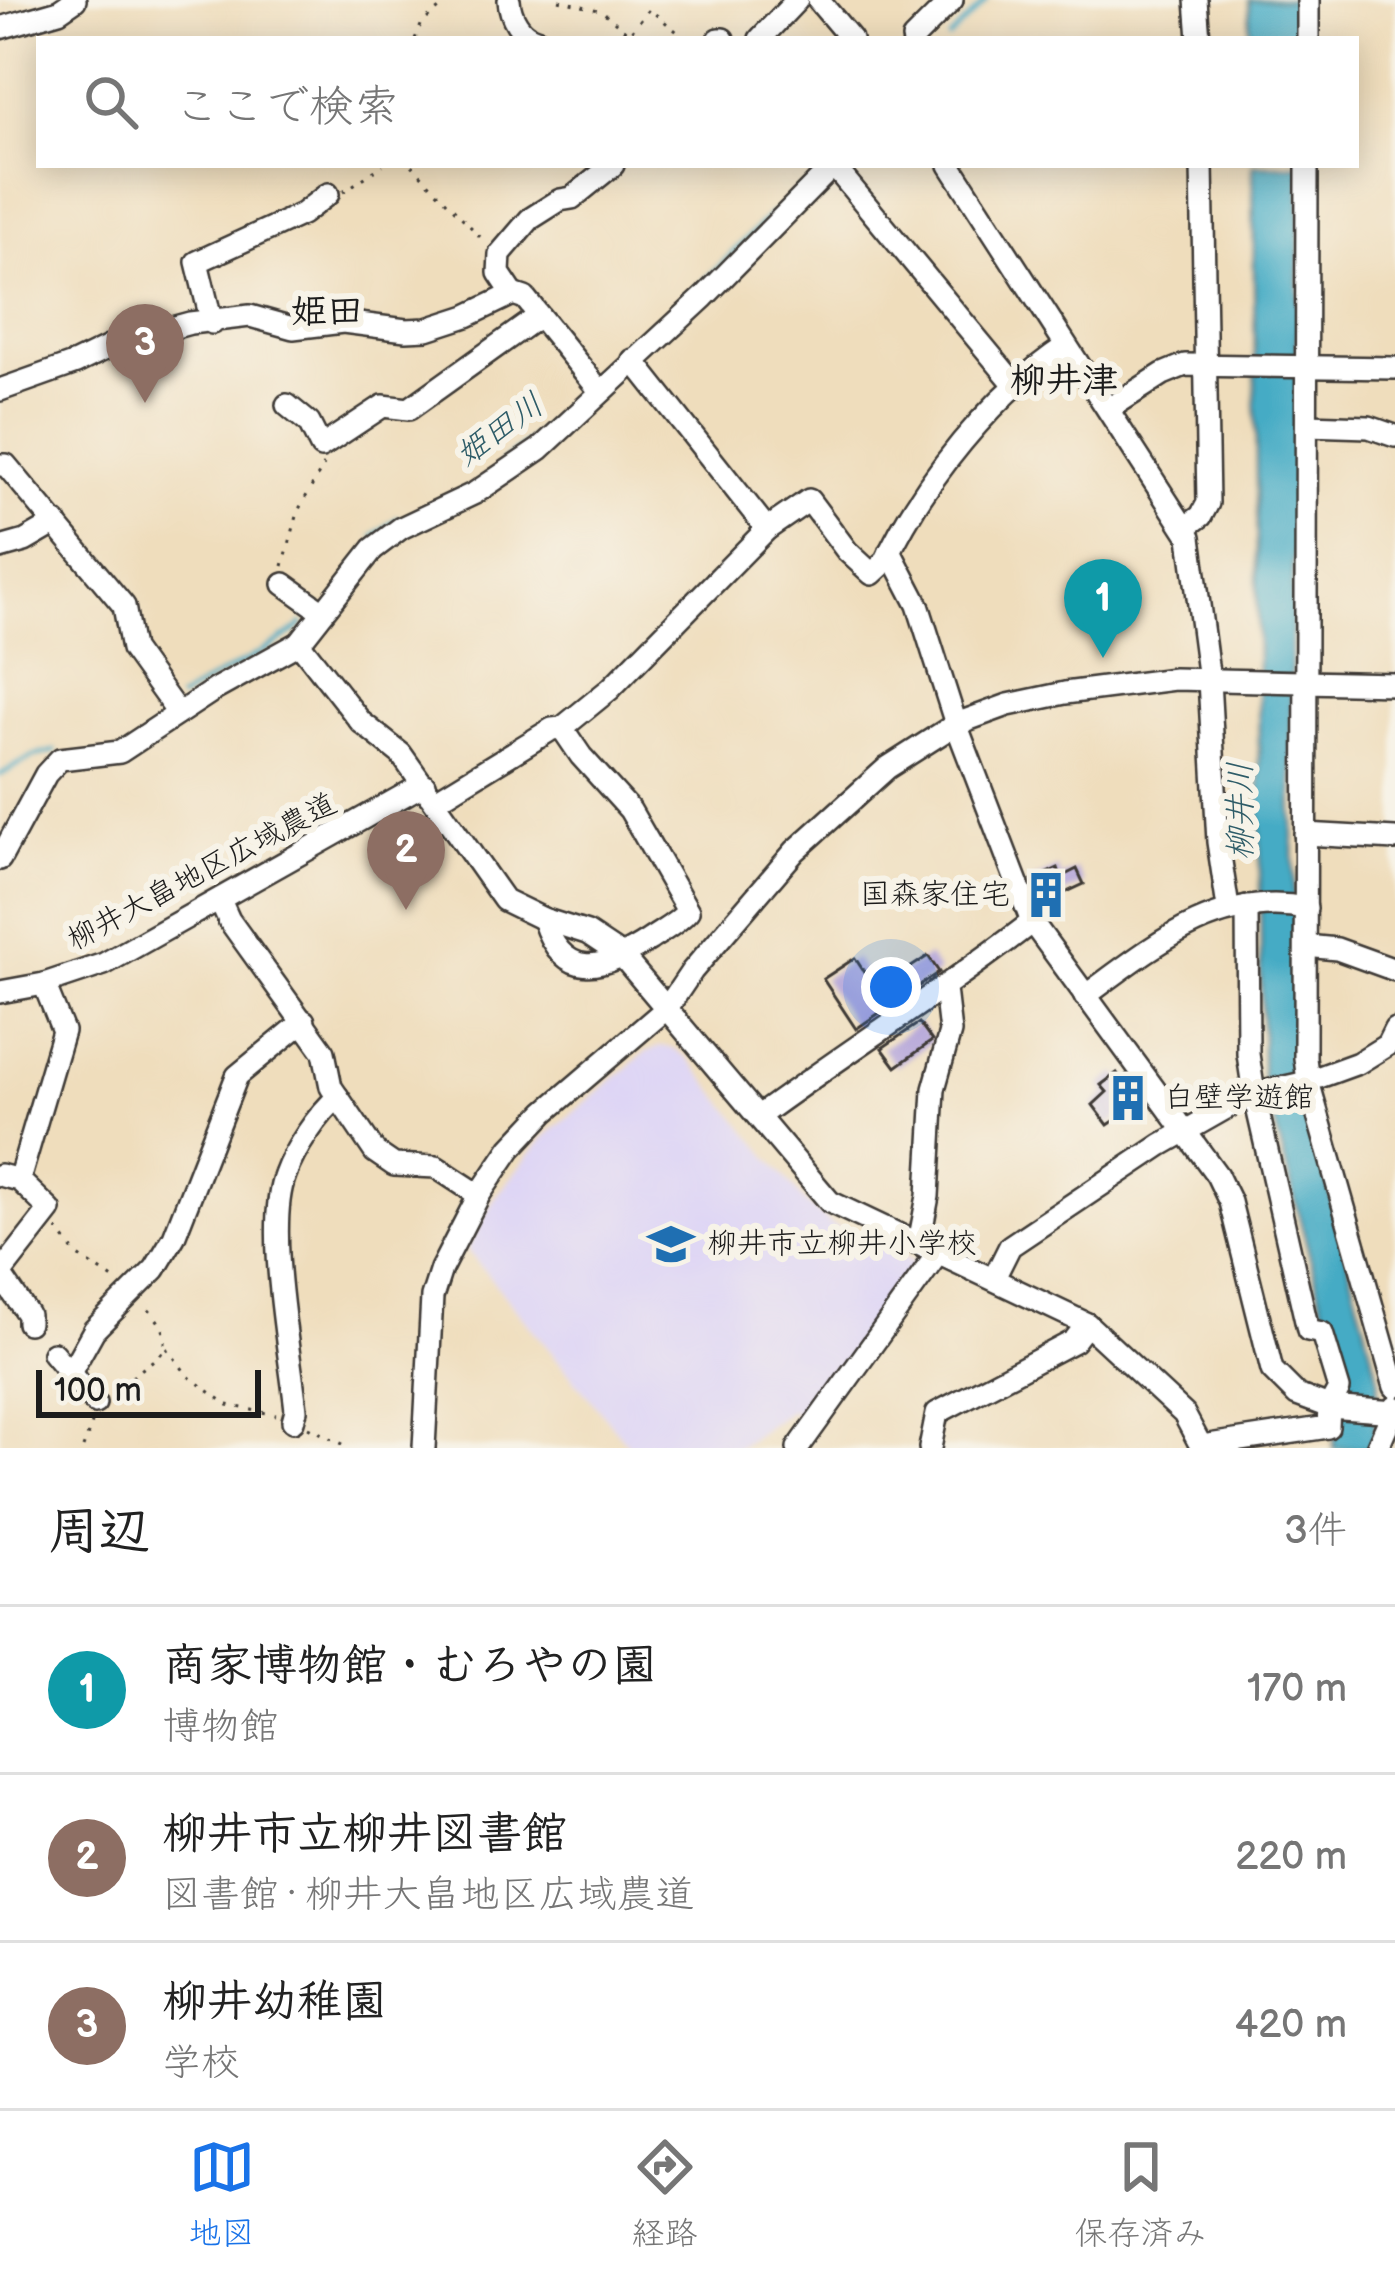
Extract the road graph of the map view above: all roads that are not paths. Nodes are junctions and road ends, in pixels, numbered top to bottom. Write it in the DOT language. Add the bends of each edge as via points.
graph roads {
  1 [pos="75,0"];
  2 [pos="508,0"];
  3 [pos="797,0"];
  4 [pos="818,0"];
  5 [pos="952,0"];
  6 [pos="1196,0"];
  7 [pos="1308,0"];
  8 [pos="0,28"];
  9 [pos="528,36"];
  10 [pos="763,36"];
  11 [pos="848,36"];
  12 [pos="916,36"];
  13 [pos="1199,36"];
  14 [pos="1308,36"];
  15 [pos="609,168"];
  16 [pos="830,168"];
  17 [pos="835,168"];
  18 [pos="952,168"];
  19 [pos="1202,168"];
  20 [pos="1307,168"];
  21 [pos="322,199"];
  22 [pos="513,293"];
  23 [pos="539,316"];
  24 [pos="212,323"];
  25 [pos="1066,346"];
  26 [pos="633,360"];
  27 [pos="1206,364"];
  28 [pos="1300,367"];
  29 [pos="1395,368"];
  30 [pos="1017,387"];
  31 [pos="0,390"];
  32 [pos="600,391"];
  33 [pos="287,405"];
  34 [pos="1110,408"];
  35 [pos="1307,425"];
  36 [pos="1395,436"];
  37 [pos="0,465"];
  38 [pos="56,523"];
  39 [pos="1186,526"];
  40 [pos="767,529"];
  41 [pos="0,548"];
  42 [pos="890,551"];
  43 [pos="284,584"];
  44 [pos="323,612"];
  45 [pos="299,643"];
  46 [pos="1209,680"];
  47 [pos="1300,683"];
  48 [pos="1395,684"];
  49 [pos="178,713"];
  50 [pos="956,724"];
  51 [pos="562,728"];
  52 [pos="430,792"];
  53 [pos="1305,834"];
  54 [pos="1395,839"];
  55 [pos="0,859"];
  56 [pos="220,900"];
  57 [pos="1244,907"];
  58 [pos="1303,907"];
  59 [pos="543,919"];
  60 [pos="1032,922"];
  61 [pos="1306,946"];
  62 [pos="623,957"];
  63 [pos="1395,970"];
  64 [pos="44,984"];
  65 [pos="945,989"];
  66 [pos="0,992"];
  67 [pos="1085,996"];
  68 [pos="668,1008"];
  69 [pos="304,1021"];
  70 [pos="1395,1029"];
  71 [pos="1305,1082"];
  72 [pos="1257,1093"];
  73 [pos="338,1097"];
  74 [pos="758,1116"];
  75 [pos="1186,1132"];
  76 [pos="9,1178"];
  77 [pos="479,1195"];
  78 [pos="929,1248"];
  79 [pos="0,1274"];
  80 [pos="994,1278"];
  81 [pos="28,1323"];
  82 [pos="1087,1324"];
  83 [pos="53,1353"];
  84 [pos="70,1373"];
  85 [pos="95,1403"];
  86 [pos="1391,1403"];
  87 [pos="1333,1407"];
  88 [pos="293,1421"];
  89 [pos="1202,1447"];
  90 [pos="424,1448"];
  91 [pos="798,1448"];
  92 [pos="930,1448"];
  93 [pos="1377,1448"];
  1 -- 8 [label="street"];
  2 -- 9 [label="street"];
  3 -- 10 [label="street"];
  4 -- 11 [label="street"];
  5 -- 12 [label="street"];
  6 -- 13 [label="street"];
  7 -- 14 [label="street"];
  15 -- 22 [label="street" via="530,219 500,254 499,273"];
  16 -- 26 [label="street"];
  17 -- 30 [label="street"];
  18 -- 25 [label="street"];
  19 -- 27 [label="street"];
  20 -- 28 [label="street"];
  21 -- 24 [label="street" via="197,262"];
  22 -- 23 [label="street"];
  22 -- 24 [label="street" via="427,328 293,328 250,316"];
  23 -- 32 [label="street"];
  23 -- 33 [label="street" via="409,409 383,406 321,447"];
  24 -- 31 [label="street" via="117,343"];
  25 -- 30 [label="street"];
  25 -- 34 [label="street"];
  26 -- 32 [label="street"];
  26 -- 40 [label="street"];
  27 -- 28 [label="street"];
  27 -- 34 [label="street" via="1163,374"];
  27 -- 39 [label="street" via="1208,503"];
  28 -- 29 [label="street"];
  28 -- 35 [label="street"];
  30 -- 42 [label="street" via="931,481"];
  32 -- 44 [label="street" via="507,473 373,549"];
  34 -- 39 [label="street"];
  35 -- 36 [label="street"];
  35 -- 47 [label="street"];
  37 -- 38 [label="street"];
  38 -- 41 [label="street"];
  38 -- 49 [label="street" via="124,606 132,649"];
  39 -- 46 [label="street"];
  40 -- 42 [label="street" via="809,500 872,574"];
  40 -- 51 [label="street, 柳井大畠地区広域農道"];
  42 -- 50 [label="street" via="918,604"];
  43 -- 44 [label="street"];
  44 -- 45 [label="street"];
  45 -- 49 [label="street"];
  45 -- 52 [label="street"];
  46 -- 47 [label="street"];
  46 -- 50 [label="street" via="1065,693"];
  46 -- 57 [label="street" via="1218,842"];
  47 -- 48 [label="street"];
  47 -- 53 [label="street"];
  49 -- 55 [label="street" via="120,752 60,759"];
  50 -- 60 [label="street"];
  50 -- 68 [label="street" via="887,768 795,851"];
  51 -- 52 [label="street, 柳井大畠地区広域農道"];
  51 -- 62 [label="street" via="630,810 686,902 684,916"];
  52 -- 56 [label="street, 柳井大畠地区広域農道"];
  52 -- 59 [label="street" via="504,900"];
  53 -- 54 [label="street"];
  53 -- 58 [label="street"];
  56 -- 64 [label="street, 柳井大畠地区広域農道" via="104,964"];
  56 -- 69 [label="street"];
  57 -- 58 [label="street"];
  57 -- 67 [label="street" via="1174,931"];
  57 -- 72 [label="street" via="1248,1054"];
  58 -- 61 [label="street"];
  59 -- 62 [label="street"];
  59 -- 62 [label="street" via="574,962 604,966"];
  60 -- 65 [label="street"];
  60 -- 67 [label="street"];
  61 -- 63 [label="street"];
  61 -- 71 [label="street"];
  62 -- 68 [label="street"];
  64 -- 66 [label="street, 柳井大畠地区広域農道"];
  64 -- 76 [label="street" via="63,1031"];
  65 -- 74 [label="street"];
  65 -- 78 [label="street" via="950,1032 934,1089"];
  67 -- 75 [label="street"];
  68 -- 74 [label="street"];
  68 -- 77 [label="street" via="545,1112"];
  69 -- 73 [label="street"];
  69 -- 84 [label="street" via="237,1076 175,1237 94,1330"];
  70 -- 71 [label="street" via="1387,1045 1358,1063"];
  71 -- 72 [label="street"];
  71 -- 86 [label="street"];
  72 -- 75 [label="street"];
  72 -- 87 [label="street" via="1308,1330 1322,1333 1339,1390"];
  73 -- 77 [label="street" via="382,1158 436,1167"];
  73 -- 88 [label="street" via="285,1174 280,1199"];
  74 -- 78 [label="street" via="830,1202"];
  75 -- 80 [label="street" via="1010,1246"];
  75 -- 87 [label="street" via="1230,1202 1272,1370 1297,1395"];
  76 -- 79 [label="street" via="50,1210"];
  77 -- 90 [label="street" via="432,1297"];
  78 -- 80 [label="street"];
  78 -- 91 [label="street"];
  79 -- 81 [label="street"];
  80 -- 82 [label="street"];
  82 -- 89 [label="street" via="1184,1414"];
  82 -- 92 [label="street" via="1073,1341 937,1413"];
  83 -- 84 [label="street"];
  84 -- 85 [label="street"];
  86 -- 87 [label="street"];
  86 -- 93 [label="street"];
  87 -- 89 [label="street" via="1328,1426"];
}
